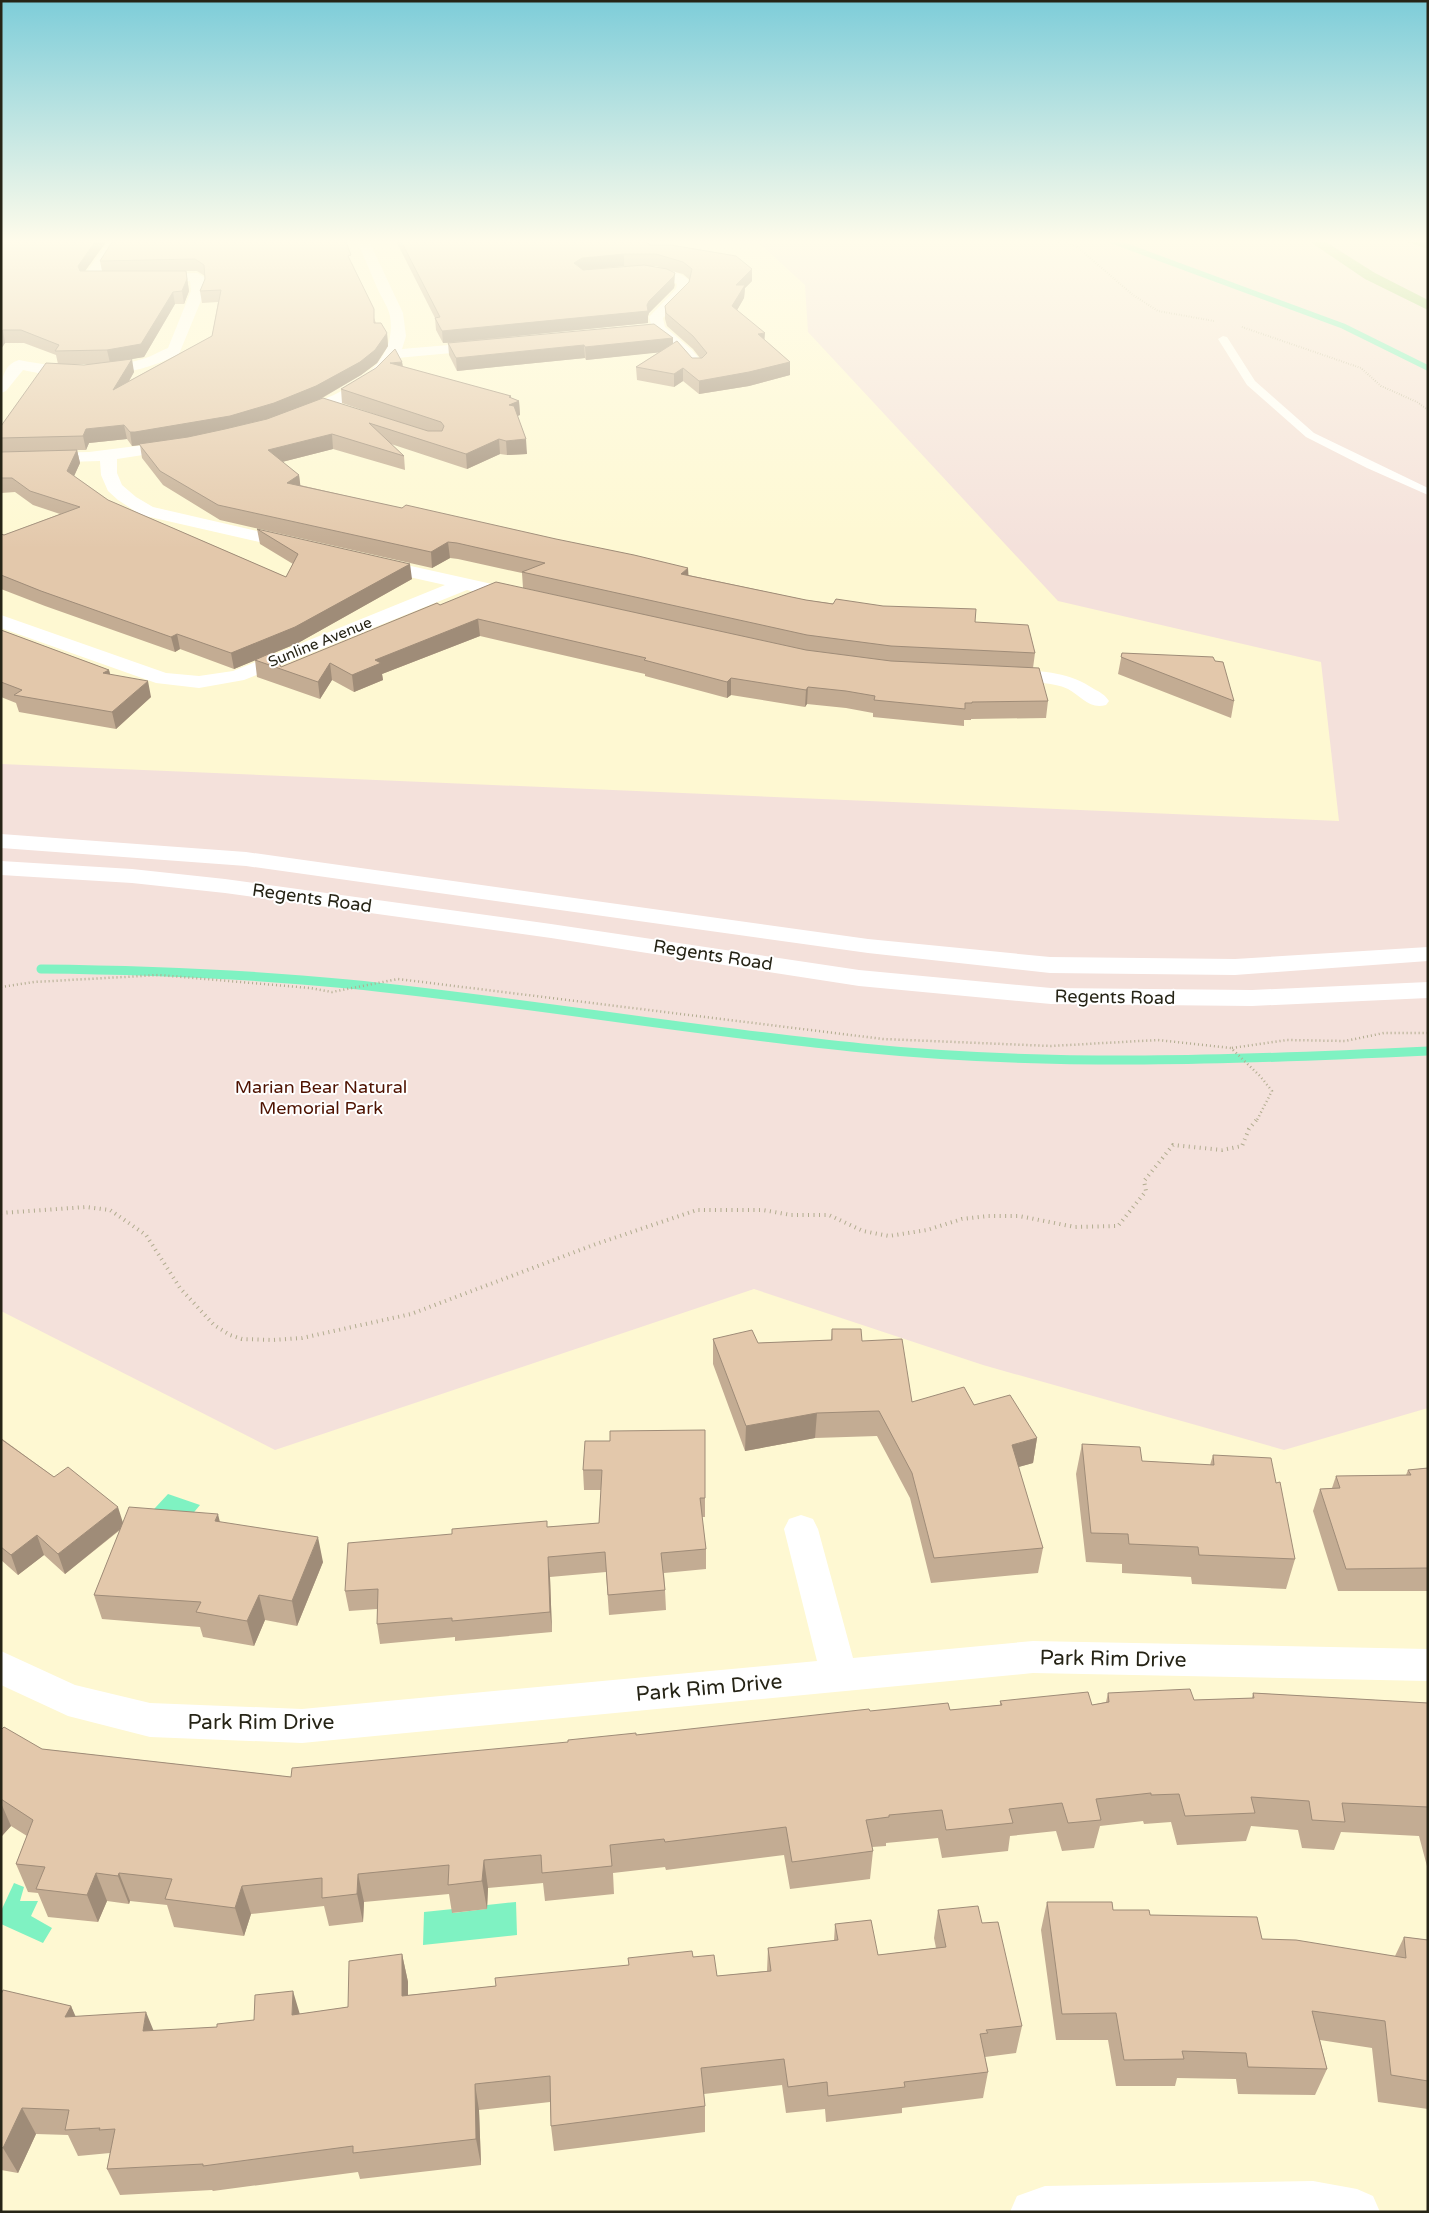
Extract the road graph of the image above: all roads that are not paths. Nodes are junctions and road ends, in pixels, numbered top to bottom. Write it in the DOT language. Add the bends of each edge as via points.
graph roads {
  1 [pos="177,342"];
  2 [pos="399,342"];
  3 [pos="672,342"];
  4 [pos="1225,342"];
  5 [pos="501,344"];
  6 [pos="394,354"];
  7 [pos="697,366"];
  8 [pos="1,388"];
  9 [pos="325,405"];
  10 [pos="344,411"];
  11 [pos="281,422"];
  12 [pos="192,444"];
  13 [pos="109,455"];
  14 [pos="1,459"];
  15 [pos="1428,492"];
  16 [pos="310,549"];
  17 [pos="359,560"];
  18 [pos="464,584"];
  19 [pos="533,599"];
  20 [pos="1,621"];
  21 [pos="987,675"];
  22 [pos="1099,701"];
  23 [pos="1,842"];
  24 [pos="1,868"];
  25 [pos="1428,954"];
  26 [pos="1428,990"];
  27 [pos="802,1529"];
  28 [pos="1428,1665"];
  29 [pos="1,1668"];
  30 [pos="839,1676"];
  31 [pos="1033,2212"];
  32 [pos="1356,2212"];
  1 -- 8 [label="street" via="174,351 139,365 85,371 41,370 19,365"];
  2 -- 6 [label="street"];
  3 -- 7 [label="street" via="687,352"];
  4 -- 15 [label="lane" via="1252,383 1310,435"];
  5 -- 6 [label="street"];
  6 -- 9 [label="street" via="382,369 350,393"];
  9 -- 10 [label="street"];
  9 -- 11 [label="street"];
  12 -- 13 [label="street"];
  13 -- 14 [label="street" via="55,460"];
  13 -- 16 [label="street" via="109,475 115,489 128,501 147,511"];
  17 -- 18 [label="street"];
  18 -- 19 [label="street"];
  18 -- 20 [label="street, Sunline Avenue" via="237,676 199,682 163,679"];
  21 -- 22 [label="street" via="1054,678 1075,685"];
  23 -- 25 [label="street, Regents Road" via="246,859 868,946 1050,965 1235,967"];
  24 -- 26 [label="street, Regents Road" via="132,876 225,886 859,978 1051,996 1252,998"];
  27 -- 30 [label="street"];
  28 -- 30 [label="street, Park Rim Drive" via="1033,1658"];
  29 -- 30 [label="street, Park Rim Drive" via="68,1700 150,1720 302,1726"];
  31 -- 32 [label="street" via="1045,2209 1313,2204"];
}
